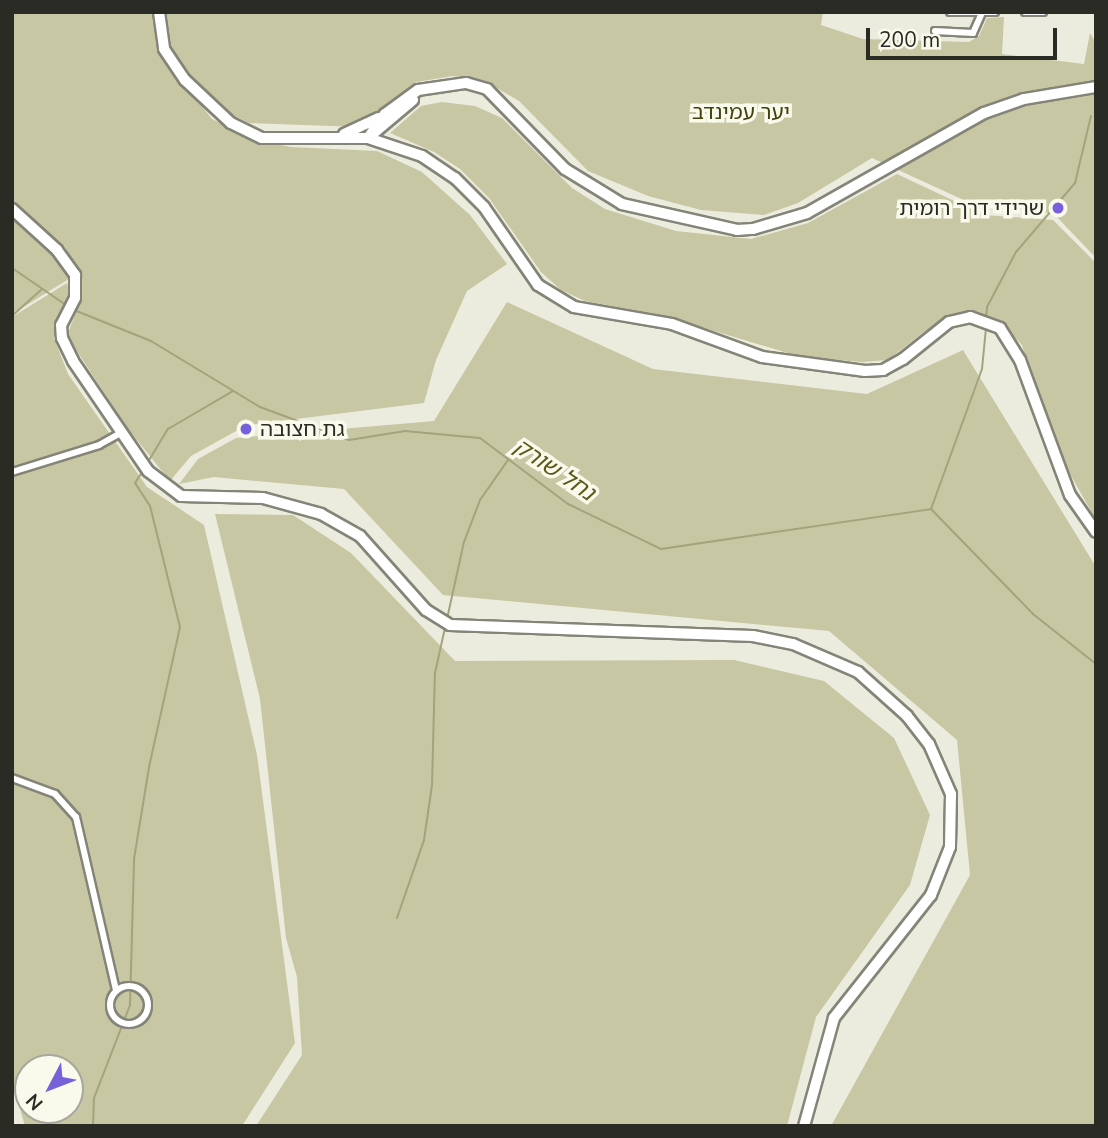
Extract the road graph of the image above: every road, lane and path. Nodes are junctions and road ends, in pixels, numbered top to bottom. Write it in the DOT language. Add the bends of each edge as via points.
graph roads {
  1 [pos="159,12"];
  2 [pos="950,12"];
  3 [pos="995,12"];
  4 [pos="1025,12"];
  5 [pos="1043,12"];
  6 [pos="982,13"];
  7 [pos="935,31"];
  8 [pos="1096,87"];
  9 [pos="487,89"];
  10 [pos="385,114"];
  11 [pos="339,135"];
  12 [pos="368,138"];
  13 [pos="12,209"];
  14 [pos="121,433"];
  15 [pos="12,472"];
  16 [pos="1096,532"];
  17 [pos="12,778"];
  18 [pos="116,990"];
  19 [pos="804,1126"];
  1 -- 11 [label="main road" via="164,49 185,80 231,123 262,138"];
  2 -- 6 [label="street"];
  3 -- 6 [label="street"];
  4 -- 5 [label="street"];
  6 -- 7 [label="street" via="973,33"];
  8 -- 9 [label="main road" via="1024,99 984,113 807,213 779,225 737,230 645,212 592,189 565,169"];
  9 -- 10 [label="main road" via="466,83 439,84 418,90"];
  9 -- 12 [label="main road" via="426,93"];
  10 -- 11 [label="main road"];
  10 -- 12 [label="main road"];
  11 -- 12 [label="main road"];
  12 -- 16 [label="main road" via="422,156 455,178 484,207 538,285 574,307 671,324 762,357 865,371 883,370 903,359 949,322 970,317 1000,328 1020,360 1070,495"];
  13 -- 14 [label="main road" via="69,263 77,286 64,313 64,344"];
  14 -- 15 [label="street" via="99,445"];
  14 -- 19 [label="main road" via="148,471 181,496 283,501 342,525 376,552 426,610 450,625 753,636 833,657 890,698 929,744 942,768 953,808 950,847 931,895 834,1018"];
  17 -- 18 [label="street" via="55,794 76,817"];
  18 -- 18 [label="street" via="110,1008 117,1020 141,1021 148,1010 144,992 134,986"];
}
